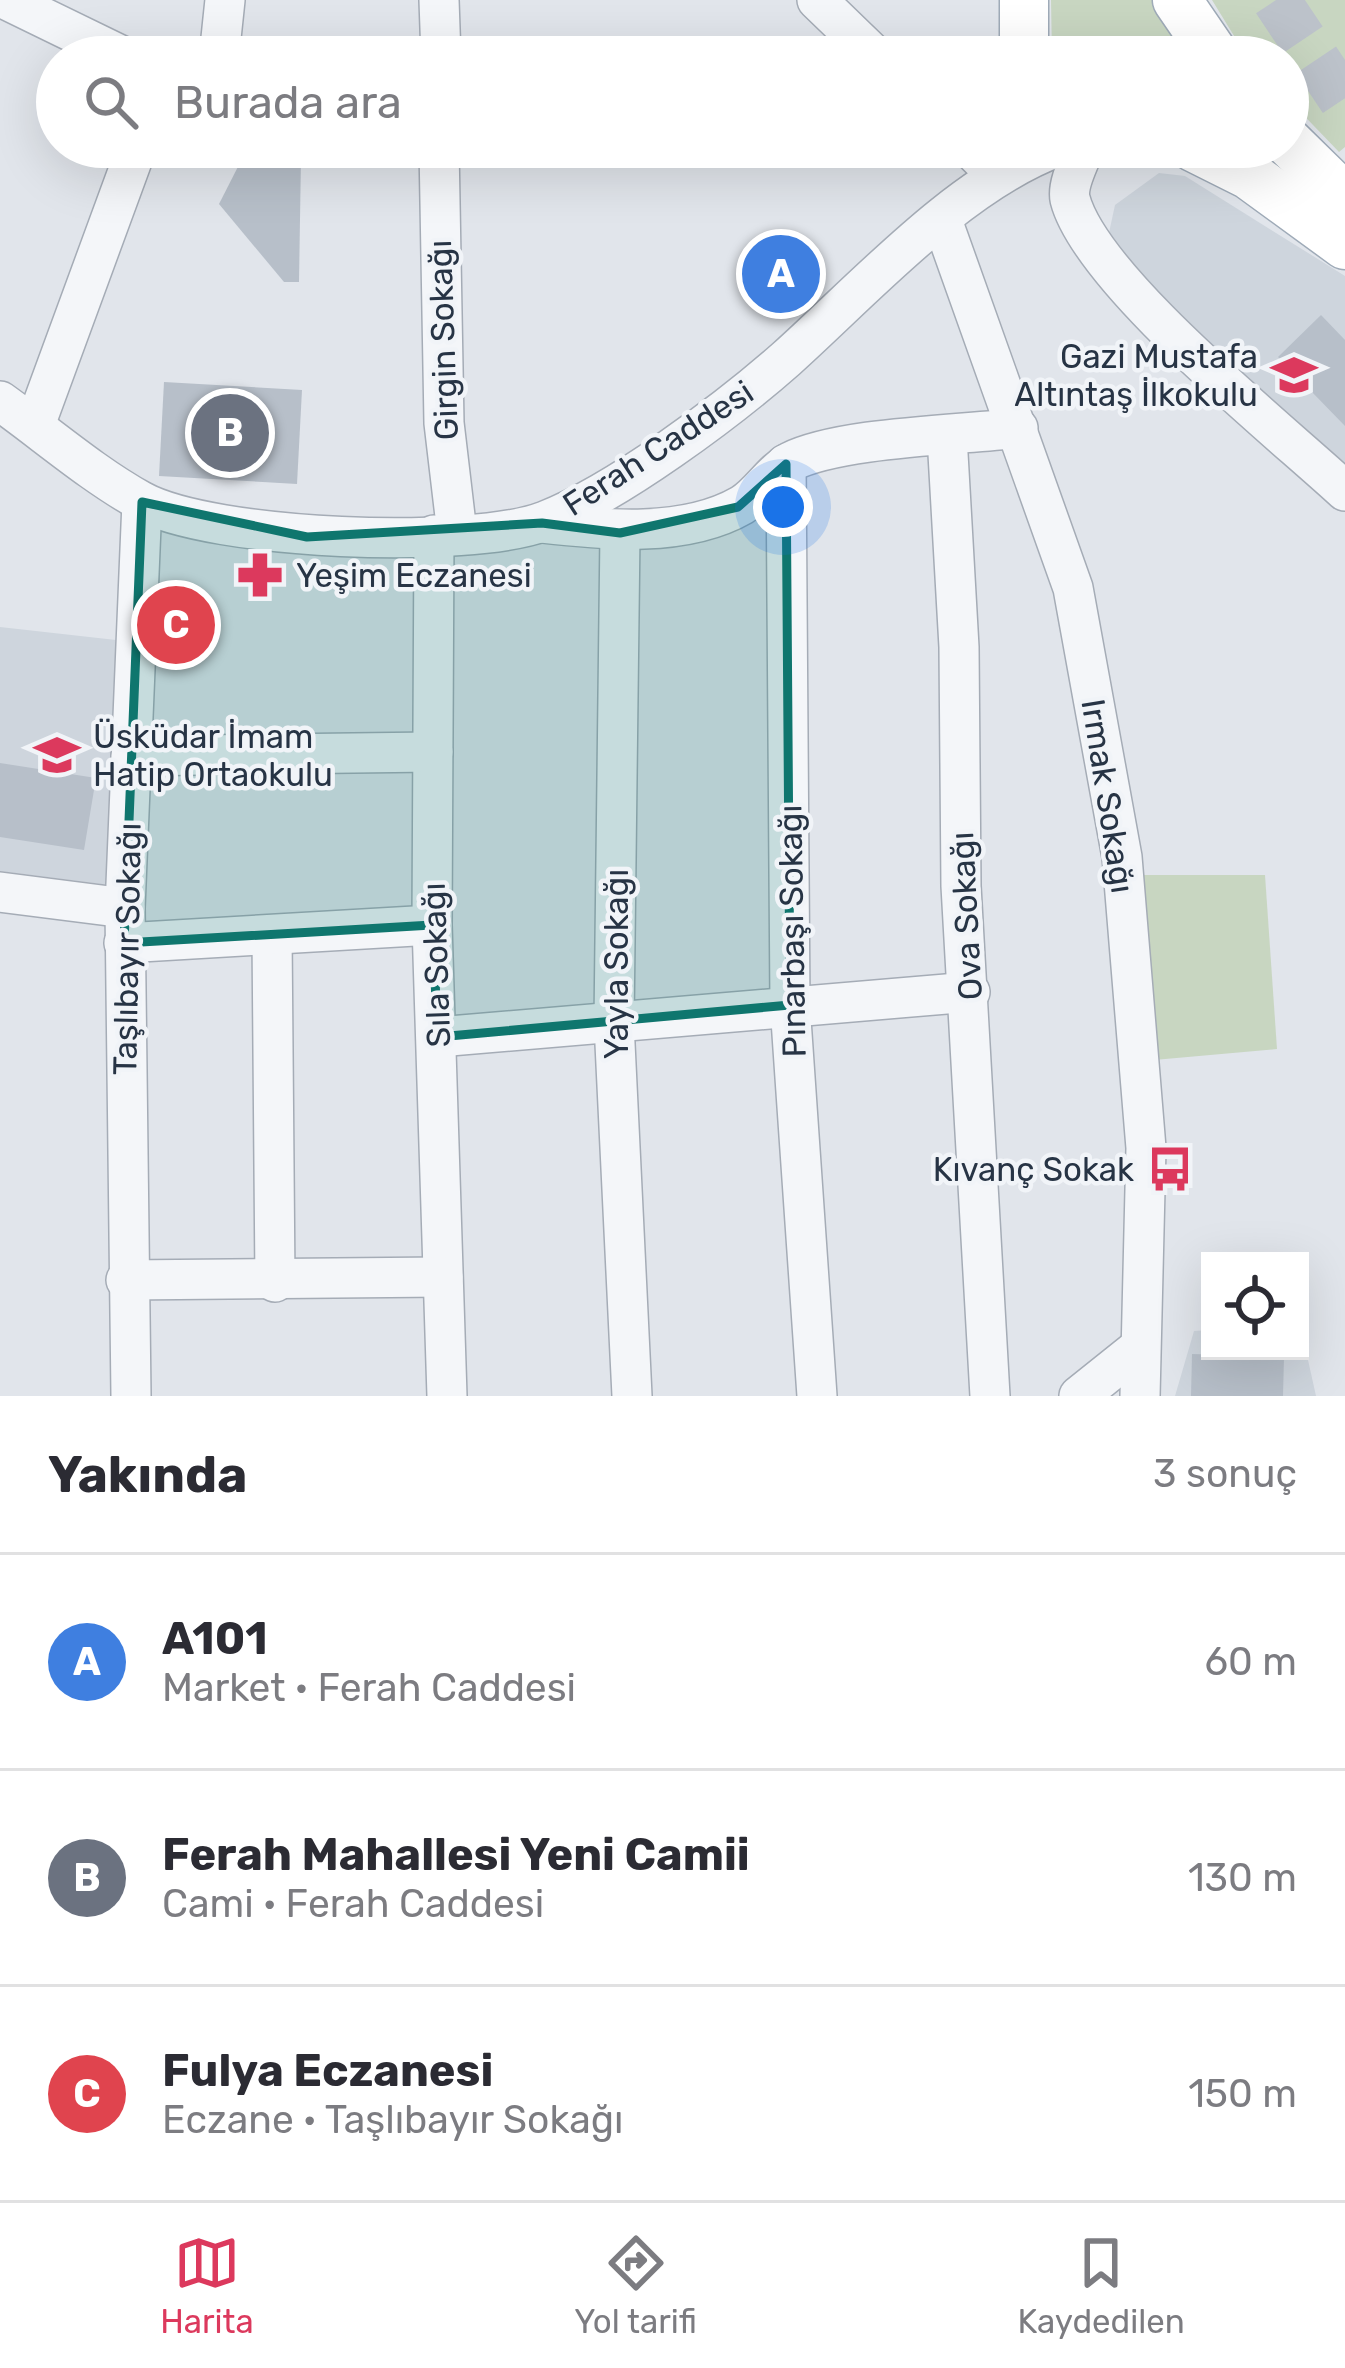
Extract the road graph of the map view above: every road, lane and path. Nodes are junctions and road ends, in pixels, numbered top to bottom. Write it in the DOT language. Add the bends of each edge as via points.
graph roads {
  1 [pos="7,0"];
  2 [pos="225,0"];
  3 [pos="439,0"];
  4 [pos="817,0"];
  5 [pos="1024,0"];
  6 [pos="1178,0"];
  7 [pos="81,36"];
  8 [pos="221,36"];
  9 [pos="440,36"];
  10 [pos="854,36"];
  11 [pos="1024,36"];
  12 [pos="1202,36"];
  13 [pos="1309,163"];
  14 [pos="129,168"];
  15 [pos="440,168"];
  16 [pos="971,168"];
  17 [pos="1015,168"];
  18 [pos="1077,168"];
  19 [pos="1235,168"];
  20 [pos="1345,198"];
  21 [pos="942,220"];
  22 [pos="1345,245"];
  23 [pos="0,400"];
  24 [pos="35,425"];
  25 [pos="1018,428"];
  26 [pos="947,436"];
  27 [pos="786,464"];
  28 [pos="1345,491"];
  29 [pos="142,502"];
  30 [pos="542,523"];
  31 [pos="620,532"];
  32 [pos="445,534"];
  33 [pos="434,752"];
  34 [pos="131,756"];
  35 [pos="0,892"];
  36 [pos="124,925"];
  37 [pos="433,925"];
  38 [pos="272,935"];
  39 [pos="970,992"];
  40 [pos="790,1005"];
  41 [pos="614,1023"];
  42 [pos="438,1037"];
  43 [pos="443,1277"];
  44 [pos="126,1280"];
  45 [pos="275,1282"];
  46 [pos="1139,1348"];
  47 [pos="131,1396"];
  48 [pos="447,1396"];
  49 [pos="632,1396"];
  50 [pos="817,1396"];
  51 [pos="990,1396"];
  52 [pos="1078,1396"];
  53 [pos="1140,1396"];
  1 -- 7 [label="street"];
  2 -- 8 [label="street"];
  3 -- 9 [label="street"];
  4 -- 10 [label="street"];
  5 -- 11 [label="main road"];
  6 -- 12 [label="main road"];
  13 -- 20 [label="main road"];
  14 -- 24 [label="street"];
  15 -- 32 [label="street, Girgin Sokağı"];
  16 -- 21 [label="street"];
  17 -- 21 [label="street, Ferah Caddesi"];
  18 -- 28 [label="street" via="1068,193 1112,274"];
  19 -- 22 [label="main road"];
  21 -- 25 [label="street, Irmak Sokağı"];
  21 -- 30 [label="street, Ferah Caddesi" via="767,376 616,483"];
  23 -- 24 [label="street, Ferah Caddesi"];
  24 -- 29 [label="street, Ferah Caddesi"];
  25 -- 26 [label="street"];
  25 -- 46 [label="street, Irmak Sokağı" via="1073,588 1122,857 1146,1148"];
  26 -- 27 [label="street"];
  26 -- 39 [label="street, Ova Sokağı"];
  27 -- 31 [label="street" via="738,507"];
  27 -- 40 [label="street, Pınarbaşı Sokağı"];
  29 -- 32 [label="street, Ferah Caddesi" via="211,524 307,537"];
  29 -- 34 [label="street, Taşlıbayır Sokağı"];
  30 -- 31 [label="street"];
  30 -- 32 [label="street, Ferah Caddesi"];
  31 -- 41 [label="street, Yayla Sokağı"];
  32 -- 33 [label="street, Sıla Sokağı"];
  33 -- 34 [label="street"];
  33 -- 37 [label="street, Sıla Sokağı"];
  34 -- 36 [label="street, Taşlıbayır Sokağı"];
  35 -- 36 [label="street"];
  36 -- 38 [label="street"];
  36 -- 44 [label="street, Taşlıbayır Sokağı"];
  37 -- 38 [label="street"];
  37 -- 42 [label="street, Sıla Sokağı"];
  38 -- 45 [label="street"];
  39 -- 40 [label="street"];
  39 -- 51 [label="street, Ova Sokağı"];
  40 -- 41 [label="street"];
  40 -- 50 [label="street, Pınarbaşı Sokağı"];
  41 -- 42 [label="street"];
  41 -- 49 [label="street, Yayla Sokağı"];
  42 -- 43 [label="street, Sıla Sokağı"];
  43 -- 45 [label="street"];
  43 -- 48 [label="street, Sıla Sokağı"];
  44 -- 45 [label="street"];
  44 -- 47 [label="street, Taşlıbayır Sokağı"];
  46 -- 52 [label="street"];
  46 -- 53 [label="street, Irmak Sokağı"];
}
